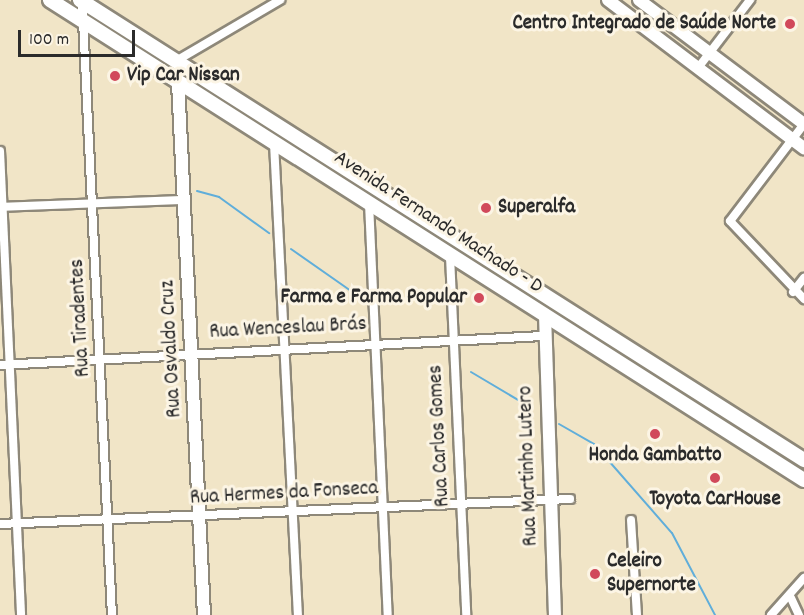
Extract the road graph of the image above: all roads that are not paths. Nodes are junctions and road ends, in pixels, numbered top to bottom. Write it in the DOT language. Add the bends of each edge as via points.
graph roads {
  1 [pos="50,0"];
  2 [pos="81,0"];
  3 [pos="280,0"];
  4 [pos="608,0"];
  5 [pos="639,0"];
  6 [pos="750,0"];
  7 [pos="82,20"];
  8 [pos="710,53"];
  9 [pos="176,61"];
  10 [pos="698,68"];
  11 [pos="178,82"];
  12 [pos="804,124"];
  13 [pos="793,139"];
  14 [pos="273,143"];
  15 [pos="804,148"];
  16 [pos="0,151"];
  17 [pos="184,200"];
  18 [pos="369,203"];
  19 [pos="94,204"];
  20 [pos="1,207"];
  21 [pos="404,225"];
  22 [pos="439,228"];
  23 [pos="450,256"];
  24 [pos="804,278"];
  25 [pos="793,292"];
  26 [pos="804,299"];
  27 [pos="552,301"];
  28 [pos="545,315"];
  29 [pos="543,336"];
  30 [pos="454,340"];
  31 [pos="376,343"];
  32 [pos="286,347"];
  33 [pos="191,352"];
  34 [pos="100,356"];
  35 [pos="653,364"];
  36 [pos="3,365"];
  37 [pos="642,378"];
  38 [pos="804,460"];
  39 [pos="804,480"];
  40 [pos="570,499"];
  41 [pos="550,500"];
  42 [pos="461,504"];
  43 [pos="384,507"];
  44 [pos="293,511"];
  45 [pos="199,515"];
  46 [pos="108,519"];
  47 [pos="631,520"];
  48 [pos="16,523"];
  49 [pos="0,524"];
  50 [pos="804,578"];
  51 [pos="791,598"];
  52 [pos="21,615"];
  53 [pos="112,615"];
  54 [pos="204,615"];
  55 [pos="298,615"];
  56 [pos="388,615"];
  57 [pos="466,615"];
  58 [pos="555,615"];
  59 [pos="637,615"];
  60 [pos="771,615"];
  61 [pos="799,615"];
  1 -- 7 [label="main road, Avenida Fernando Machado - D"];
  2 -- 7 [label="street, Rua Tiradentes"];
  2 -- 9 [label="main road, Avenida Fernando Machado - D"];
  3 -- 9 [label="street"];
  4 -- 10 [label="street"];
  5 -- 8 [label="street"];
  6 -- 8 [label="street"];
  7 -- 11 [label="main road, Avenida Fernando Machado - D"];
  7 -- 19 [label="street, Rua Tiradentes"];
  8 -- 10 [label="street"];
  8 -- 12 [label="street"];
  9 -- 22 [label="main road, Avenida Fernando Machado - D"];
  10 -- 13 [label="street"];
  11 -- 14 [label="main road, Avenida Fernando Machado - D"];
  11 -- 17 [label="street, Rua Osvaldo Cruz"];
  12 -- 13 [label="street"];
  13 -- 15 [label="street"];
  13 -- 25 [label="street" via="730,221"];
  14 -- 18 [label="main road, Avenida Fernando Machado - D"];
  14 -- 32 [label="street"];
  16 -- 20 [label="street"];
  17 -- 19 [label="street"];
  17 -- 33 [label="street, Rua Osvaldo Cruz"];
  18 -- 21 [label="main road, Avenida Fernando Machado - D"];
  18 -- 31 [label="street"];
  19 -- 20 [label="street"];
  19 -- 34 [label="street, Rua Tiradentes"];
  20 -- 36 [label="street"];
  21 -- 22 [label="main road" via="432,235"];
  21 -- 23 [label="main road, Avenida Fernando Machado - D"];
  22 -- 27 [label="main road, Avenida Fernando Machado - D"];
  23 -- 28 [label="main road, Avenida Fernando Machado - D"];
  23 -- 30 [label="street, Rua Carlos Gomes"];
  24 -- 25 [label="street"];
  25 -- 26 [label="street"];
  27 -- 28 [label="main road"];
  27 -- 35 [label="main road, Avenida Fernando Machado - D"];
  28 -- 29 [label="street, Rua Martinho Lutero"];
  28 -- 37 [label="main road, Avenida Fernando Machado - D"];
  29 -- 30 [label="street, Rua Wenceslau Brás"];
  29 -- 41 [label="street, Rua Martinho Lutero"];
  30 -- 31 [label="street, Rua Wenceslau Brás"];
  30 -- 42 [label="street, Rua Carlos Gomes"];
  31 -- 32 [label="street, Rua Wenceslau Brás"];
  31 -- 43 [label="street"];
  32 -- 33 [label="street, Rua Wenceslau Brás"];
  32 -- 44 [label="street"];
  33 -- 34 [label="street, Rua Wenceslau Brás"];
  33 -- 45 [label="street, Rua Osvaldo Cruz"];
  34 -- 36 [label="street, Rua Wenceslau Brás"];
  34 -- 46 [label="street, Rua Tiradentes"];
  35 -- 37 [label="main road"];
  35 -- 38 [label="main road, Avenida Fernando Machado - D"];
  36 -- 48 [label="street"];
  37 -- 39 [label="main road, Avenida Fernando Machado - D"];
  40 -- 41 [label="street, Rua Hermes da Fonseca"];
  41 -- 42 [label="street, Rua Hermes da Fonseca"];
  41 -- 58 [label="street, Rua Martinho Lutero"];
  42 -- 43 [label="street, Rua Hermes da Fonseca"];
  42 -- 57 [label="street, Rua Carlos Gomes"];
  43 -- 44 [label="street, Rua Hermes da Fonseca"];
  43 -- 56 [label="street"];
  44 -- 45 [label="street, Rua Hermes da Fonseca"];
  44 -- 55 [label="street"];
  45 -- 46 [label="street, Rua Hermes da Fonseca"];
  45 -- 54 [label="street, Rua Osvaldo Cruz"];
  46 -- 48 [label="street, Rua Hermes da Fonseca"];
  46 -- 53 [label="street, Rua Tiradentes"];
  47 -- 59 [label="street"];
  48 -- 49 [label="street, Rua Hermes da Fonseca"];
  48 -- 52 [label="street"];
  50 -- 51 [label="street"];
  51 -- 60 [label="street"];
  51 -- 61 [label="street"];
}
